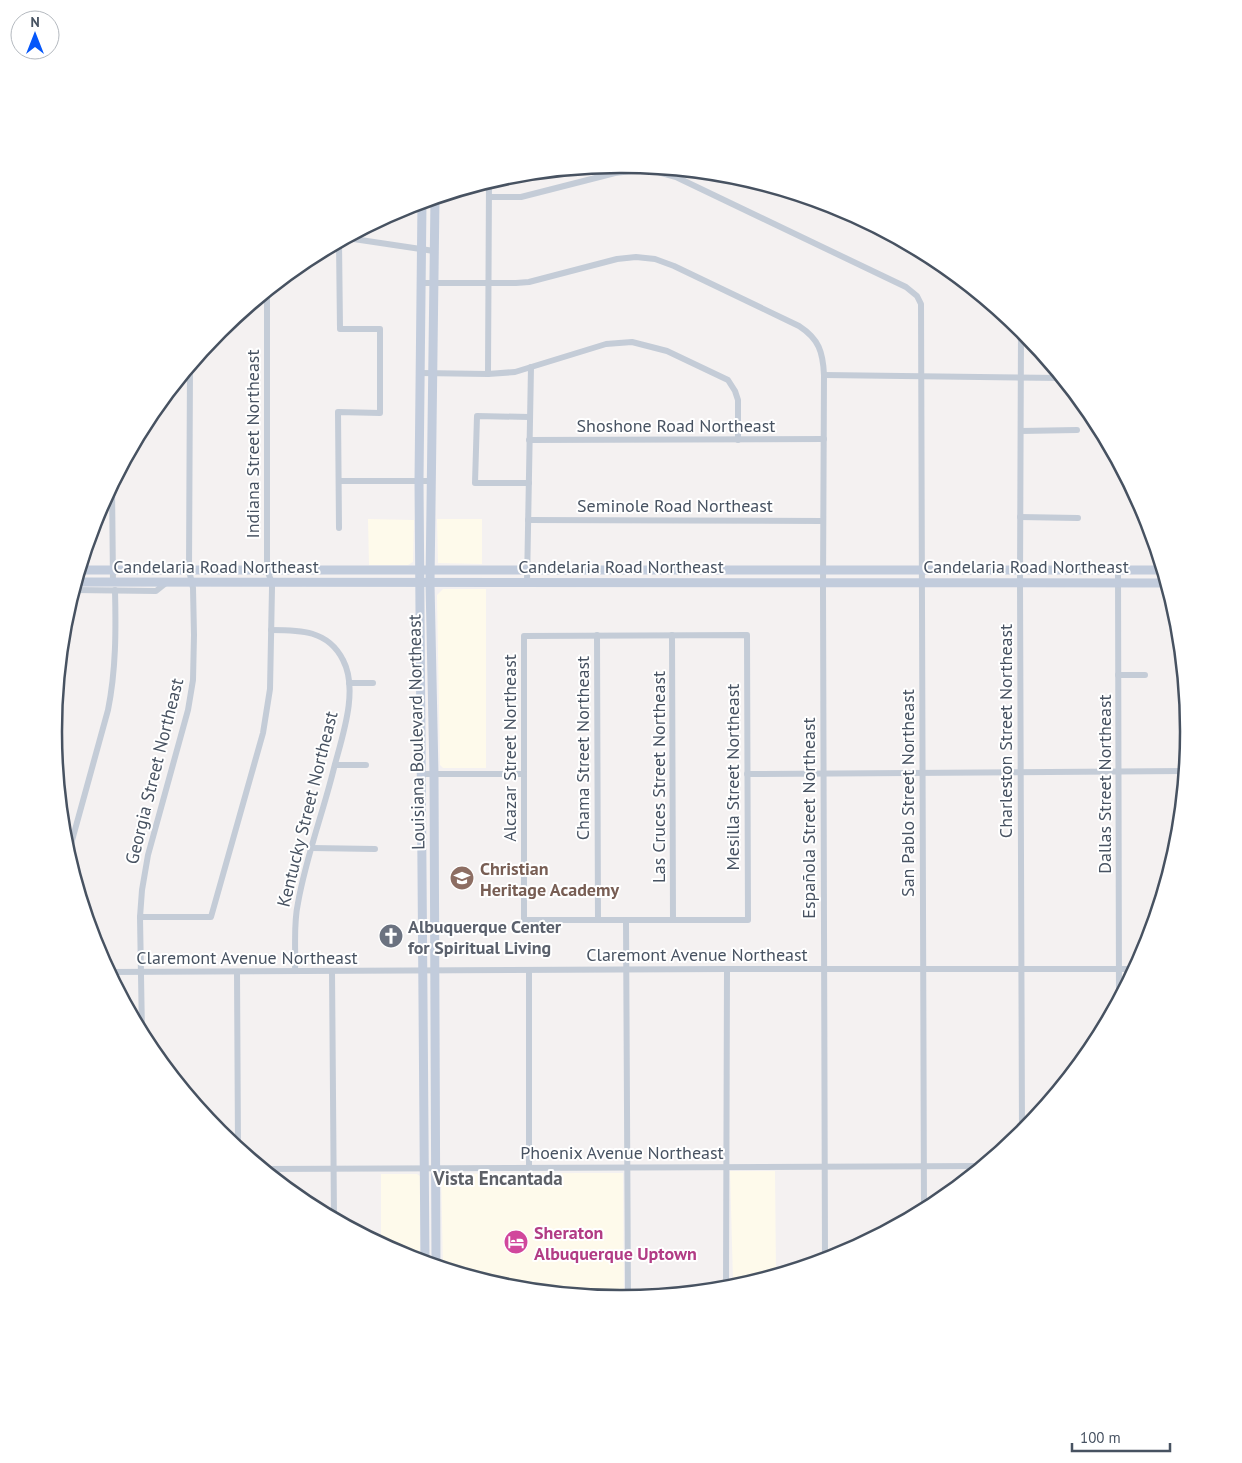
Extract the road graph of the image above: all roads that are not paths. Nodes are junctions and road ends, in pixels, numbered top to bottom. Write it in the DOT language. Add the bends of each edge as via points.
graph roads {
  1 [pos="614,173"];
  2 [pos="670,175"];
  3 [pos="489,189"];
  4 [pos="489,198"];
  5 [pos="434,206"];
  6 [pos="422,210"];
  7 [pos="358,240"];
  8 [pos="422,249"];
  9 [pos="339,250"];
  10 [pos="434,251"];
  11 [pos="422,283"];
  12 [pos="434,283"];
  13 [pos="488,284"];
  14 [pos="267,300"];
  15 [pos="1021,342"];
  16 [pos="531,367"];
  17 [pos="420,372"];
  18 [pos="432,372"];
  19 [pos="488,374"];
  20 [pos="824,375"];
  21 [pos="922,376"];
  22 [pos="190,377"];
  23 [pos="1020,378"];
  24 [pos="1053,378"];
  25 [pos="529,417"];
  26 [pos="1077,430"];
  27 [pos="1022,431"];
  28 [pos="824,439"];
  29 [pos="529,440"];
  30 [pos="738,440"];
  31 [pos="339,481"];
  32 [pos="419,481"];
  33 [pos="431,482"];
  34 [pos="528,483"];
  35 [pos="112,502"];
  36 [pos="1020,517"];
  37 [pos="1078,518"];
  38 [pos="528,520"];
  39 [pos="823,520"];
  40 [pos="339,528"];
  41 [pos="87,570"];
  42 [pos="112,570"];
  43 [pos="189,570"];
  44 [pos="267,570"];
  45 [pos="527,570"];
  46 [pos="823,570"];
  47 [pos="921,570"];
  48 [pos="1020,570"];
  49 [pos="1118,570"];
  50 [pos="1155,570"];
  51 [pos="420,571"];
  52 [pos="430,571"];
  53 [pos="1118,582"];
  54 [pos="83,583"];
  55 [pos="193,583"];
  56 [pos="272,583"];
  57 [pos="420,583"];
  58 [pos="430,583"];
  59 [pos="527,583"];
  60 [pos="823,583"];
  61 [pos="921,583"];
  62 [pos="1020,583"];
  63 [pos="1159,583"];
  64 [pos="114,586"];
  65 [pos="81,589"];
  66 [pos="271,630"];
  67 [pos="597,635"];
  68 [pos="672,635"];
  69 [pos="1118,675"];
  70 [pos="1144,675"];
  71 [pos="348,683"];
  72 [pos="373,683"];
  73 [pos="335,765"];
  74 [pos="366,765"];
  75 [pos="1118,771"];
  76 [pos="1178,771"];
  77 [pos="921,772"];
  78 [pos="1020,772"];
  79 [pos="823,773"];
  80 [pos="422,774"];
  81 [pos="434,774"];
  82 [pos="524,774"];
  83 [pos="747,774"];
  84 [pos="73,838"];
  85 [pos="312,848"];
  86 [pos="374,849"];
  87 [pos="140,918"];
  88 [pos="598,920"];
  89 [pos="626,920"];
  90 [pos="673,920"];
  91 [pos="824,968"];
  92 [pos="922,968"];
  93 [pos="1021,968"];
  94 [pos="1119,968"];
  95 [pos="727,969"];
  96 [pos="1127,969"];
  97 [pos="529,970"];
  98 [pos="627,970"];
  99 [pos="332,971"];
  100 [pos="423,971"];
  101 [pos="435,971"];
  102 [pos="117,972"];
  103 [pos="141,972"];
  104 [pos="237,972"];
  105 [pos="295,972"];
  106 [pos="1119,985"];
  107 [pos="142,1018"];
  108 [pos="1022,1120"];
  109 [pos="238,1137"];
  110 [pos="971,1166"];
  111 [pos="628,1167"];
  112 [pos="726,1167"];
  113 [pos="825,1167"];
  114 [pos="924,1167"];
  115 [pos="425,1168"];
  116 [pos="529,1168"];
  117 [pos="274,1169"];
  118 [pos="334,1169"];
  119 [pos="435,1169"];
  120 [pos="924,1200"];
  121 [pos="334,1210"];
  122 [pos="825,1251"];
  123 [pos="425,1254"];
  124 [pos="436,1258"];
  125 [pos="726,1280"];
  126 [pos="628,1290"];
  1 -- 4 [label="street, San Pablo Street Northeast" via="521,197"];
  2 -- 21 [label="street, San Pablo Street Northeast" via="906,287 921,304"];
  3 -- 4 [label="street"];
  4 -- 13 [label="street"];
  5 -- 10 [label="main road, Louisiana Boulevard Northeast"];
  6 -- 8 [label="main road, Louisiana Boulevard Northeast"];
  7 -- 8 [label="street"];
  8 -- 10 [label="street"];
  8 -- 11 [label="main road, Louisiana Boulevard Northeast"];
  9 -- 31 [label="street" via="340,330 380,330 380,413 338,412"];
  10 -- 12 [label="main road, Louisiana Boulevard Northeast"];
  11 -- 12 [label="street, Española Street Northeast"];
  11 -- 17 [label="main road, Louisiana Boulevard Northeast"];
  12 -- 13 [label="street, Española Street Northeast"];
  12 -- 18 [label="main road, Louisiana Boulevard Northeast"];
  13 -- 19 [label="street"];
  13 -- 20 [label="street, Española Street Northeast" via="529,282 617,259 655,259 810,333 818,344"];
  14 -- 44 [label="street, Indiana Street Northeast"];
  15 -- 23 [label="street, Charleston Street Northeast"];
  16 -- 19 [label="street"];
  16 -- 25 [label="street"];
  16 -- 30 [label="street" via="620,342 667,352 728,380 738,400"];
  17 -- 18 [label="street"];
  17 -- 32 [label="main road, Louisiana Boulevard Northeast"];
  18 -- 19 [label="street"];
  18 -- 33 [label="main road, Louisiana Boulevard Northeast"];
  20 -- 21 [label="street"];
  20 -- 28 [label="street, Española Street Northeast"];
  21 -- 23 [label="street"];
  21 -- 47 [label="street, San Pablo Street Northeast"];
  22 -- 43 [label="street, Georgia Street Northeast"];
  23 -- 24 [label="street"];
  23 -- 27 [label="street, Charleston Street Northeast"];
  25 -- 29 [label="street"];
  25 -- 34 [label="street" via="477,416 475,483"];
  26 -- 27 [label="street"];
  27 -- 36 [label="street, Charleston Street Northeast"];
  28 -- 30 [label="street, Shoshone Road Northeast"];
  28 -- 39 [label="street, Española Street Northeast"];
  29 -- 30 [label="street, Shoshone Road Northeast"];
  29 -- 34 [label="street"];
  31 -- 32 [label="street"];
  31 -- 40 [label="street"];
  32 -- 33 [label="street"];
  32 -- 51 [label="main road, Louisiana Boulevard Northeast"];
  33 -- 52 [label="main road, Louisiana Boulevard Northeast"];
  34 -- 38 [label="street"];
  35 -- 42 [label="street"];
  36 -- 37 [label="street"];
  36 -- 48 [label="street, Charleston Street Northeast"];
  38 -- 39 [label="street, Seminole Road Northeast"];
  38 -- 45 [label="street"];
  39 -- 46 [label="street, Española Street Northeast"];
  41 -- 42 [label="main road, Candelaria Road Northeast"];
  42 -- 43 [label="main road, Candelaria Road Northeast"];
  42 -- 64 [label="street"];
  43 -- 44 [label="main road, Candelaria Road Northeast"];
  43 -- 55 [label="street, Georgia Street Northeast"];
  44 -- 51 [label="main road, Candelaria Road Northeast"];
  44 -- 56 [label="street, Indiana Street Northeast"];
  45 -- 46 [label="main road, Candelaria Road Northeast"];
  45 -- 52 [label="main road, Candelaria Road Northeast"];
  45 -- 59 [label="street"];
  46 -- 47 [label="main road, Candelaria Road Northeast"];
  46 -- 60 [label="street, Española Street Northeast"];
  47 -- 48 [label="main road, Candelaria Road Northeast"];
  47 -- 61 [label="street, San Pablo Street Northeast"];
  48 -- 49 [label="main road, Candelaria Road Northeast"];
  48 -- 62 [label="street, Charleston Street Northeast"];
  49 -- 50 [label="main road, Candelaria Road Northeast"];
  49 -- 53 [label="street, Dallas Street Northeast"];
  51 -- 52 [label="main road, Candelaria Road Northeast"];
  51 -- 57 [label="main road, Louisiana Boulevard Northeast"];
  52 -- 58 [label="main road, Louisiana Boulevard Northeast"];
  53 -- 62 [label="main road, Candelaria Road Northeast"];
  53 -- 63 [label="main road, Candelaria Road Northeast"];
  53 -- 69 [label="street, Dallas Street Northeast"];
  54 -- 64 [label="main road, Candelaria Road Northeast"];
  55 -- 56 [label="main road, Candelaria Road Northeast"];
  55 -- 64 [label="main road, Candelaria Road Northeast"];
  55 -- 87 [label="street, Georgia Street Northeast" via="194,680 148,855"];
  56 -- 57 [label="main road, Candelaria Road Northeast"];
  56 -- 66 [label="street, Indiana Street Northeast"];
  57 -- 58 [label="main road, Candelaria Road Northeast"];
  57 -- 80 [label="main road, Louisiana Boulevard Northeast"];
  58 -- 59 [label="main road, Candelaria Road Northeast"];
  58 -- 81 [label="main road, Louisiana Boulevard Northeast"];
  59 -- 60 [label="main road, Candelaria Road Northeast"];
  60 -- 61 [label="main road, Candelaria Road Northeast"];
  60 -- 79 [label="street, Española Street Northeast"];
  61 -- 62 [label="main road, Candelaria Road Northeast"];
  61 -- 77 [label="street, San Pablo Street Northeast"];
  62 -- 78 [label="street, Charleston Street Northeast"];
  64 -- 65 [label="street"];
  64 -- 84 [label="street" via="116,651 112,686"];
  66 -- 71 [label="street, Kentucky Street Northeast" via="304,631 324,639 344,661"];
  66 -- 87 [label="street, Indiana Street Northeast" via="270,689 263,733 211,917"];
  67 -- 68 [label="street"];
  67 -- 82 [label="street, Alcazar Street Northeast" via="524,636"];
  67 -- 88 [label="street, Chama Street Northeast"];
  68 -- 83 [label="street, Mesilla Street Northeast" via="747,635"];
  68 -- 90 [label="street, Las Cruces Street Northeast"];
  69 -- 70 [label="street"];
  69 -- 75 [label="street, Dallas Street Northeast"];
  71 -- 72 [label="street"];
  71 -- 73 [label="street, Kentucky Street Northeast" via="346,722"];
  73 -- 74 [label="street"];
  73 -- 85 [label="street, Kentucky Street Northeast"];
  75 -- 76 [label="street"];
  75 -- 78 [label="street"];
  75 -- 94 [label="street, Dallas Street Northeast"];
  77 -- 78 [label="street"];
  77 -- 79 [label="street"];
  77 -- 92 [label="street, San Pablo Street Northeast"];
  78 -- 93 [label="street, Charleston Street Northeast"];
  79 -- 83 [label="street"];
  79 -- 91 [label="street, Española Street Northeast"];
  80 -- 81 [label="street"];
  80 -- 100 [label="main road, Louisiana Boulevard Northeast"];
  81 -- 82 [label="street"];
  81 -- 101 [label="main road, Louisiana Boulevard Northeast"];
  82 -- 88 [label="street, Alcazar Street Northeast" via="524,920"];
  83 -- 90 [label="street, Mesilla Street Northeast" via="748,920"];
  85 -- 86 [label="street"];
  85 -- 105 [label="street, Kentucky Street Northeast" via="297,905"];
  87 -- 103 [label="street, Georgia Street Northeast"];
  88 -- 89 [label="street"];
  89 -- 90 [label="street"];
  89 -- 98 [label="street"];
  91 -- 92 [label="street, Claremont Avenue Northeast"];
  91 -- 95 [label="street, Claremont Avenue Northeast"];
  91 -- 113 [label="street, Española Street Northeast"];
  92 -- 93 [label="street, Claremont Avenue Northeast"];
  92 -- 114 [label="street, San Pablo Street Northeast"];
  93 -- 94 [label="street, Claremont Avenue Northeast"];
  93 -- 108 [label="street, Charleston Street Northeast"];
  94 -- 96 [label="street, Claremont Avenue Northeast"];
  94 -- 106 [label="street, Dallas Street Northeast"];
  95 -- 98 [label="street, Claremont Avenue Northeast"];
  95 -- 112 [label="street"];
  97 -- 98 [label="street, Claremont Avenue Northeast"];
  97 -- 101 [label="street, Claremont Avenue Northeast"];
  97 -- 116 [label="street"];
  98 -- 111 [label="street"];
  99 -- 100 [label="street, Claremont Avenue Northeast"];
  99 -- 105 [label="street, Claremont Avenue Northeast"];
  99 -- 118 [label="street"];
  100 -- 101 [label="street, Claremont Avenue Northeast"];
  100 -- 115 [label="main road, Louisiana Boulevard Northeast"];
  101 -- 119 [label="main road, Louisiana Boulevard Northeast"];
  102 -- 103 [label="street, Claremont Avenue Northeast"];
  103 -- 104 [label="street, Claremont Avenue Northeast"];
  103 -- 107 [label="street, Georgia Street Northeast"];
  104 -- 105 [label="street, Claremont Avenue Northeast"];
  104 -- 109 [label="street"];
  110 -- 114 [label="street, Phoenix Avenue Northeast"];
  111 -- 112 [label="street, Phoenix Avenue Northeast"];
  111 -- 116 [label="street, Phoenix Avenue Northeast"];
  111 -- 126 [label="street"];
  112 -- 113 [label="street, Phoenix Avenue Northeast"];
  112 -- 125 [label="street"];
  113 -- 114 [label="street, Phoenix Avenue Northeast"];
  113 -- 122 [label="street, Española Street Northeast"];
  114 -- 120 [label="street, San Pablo Street Northeast"];
  115 -- 118 [label="street, Phoenix Avenue Northeast"];
  115 -- 119 [label="street, Phoenix Avenue Northeast"];
  115 -- 123 [label="main road, Louisiana Boulevard Northeast"];
  116 -- 119 [label="street, Phoenix Avenue Northeast"];
  117 -- 118 [label="street, Phoenix Avenue Northeast"];
  118 -- 121 [label="street"];
  119 -- 124 [label="main road, Louisiana Boulevard Northeast"];
}
